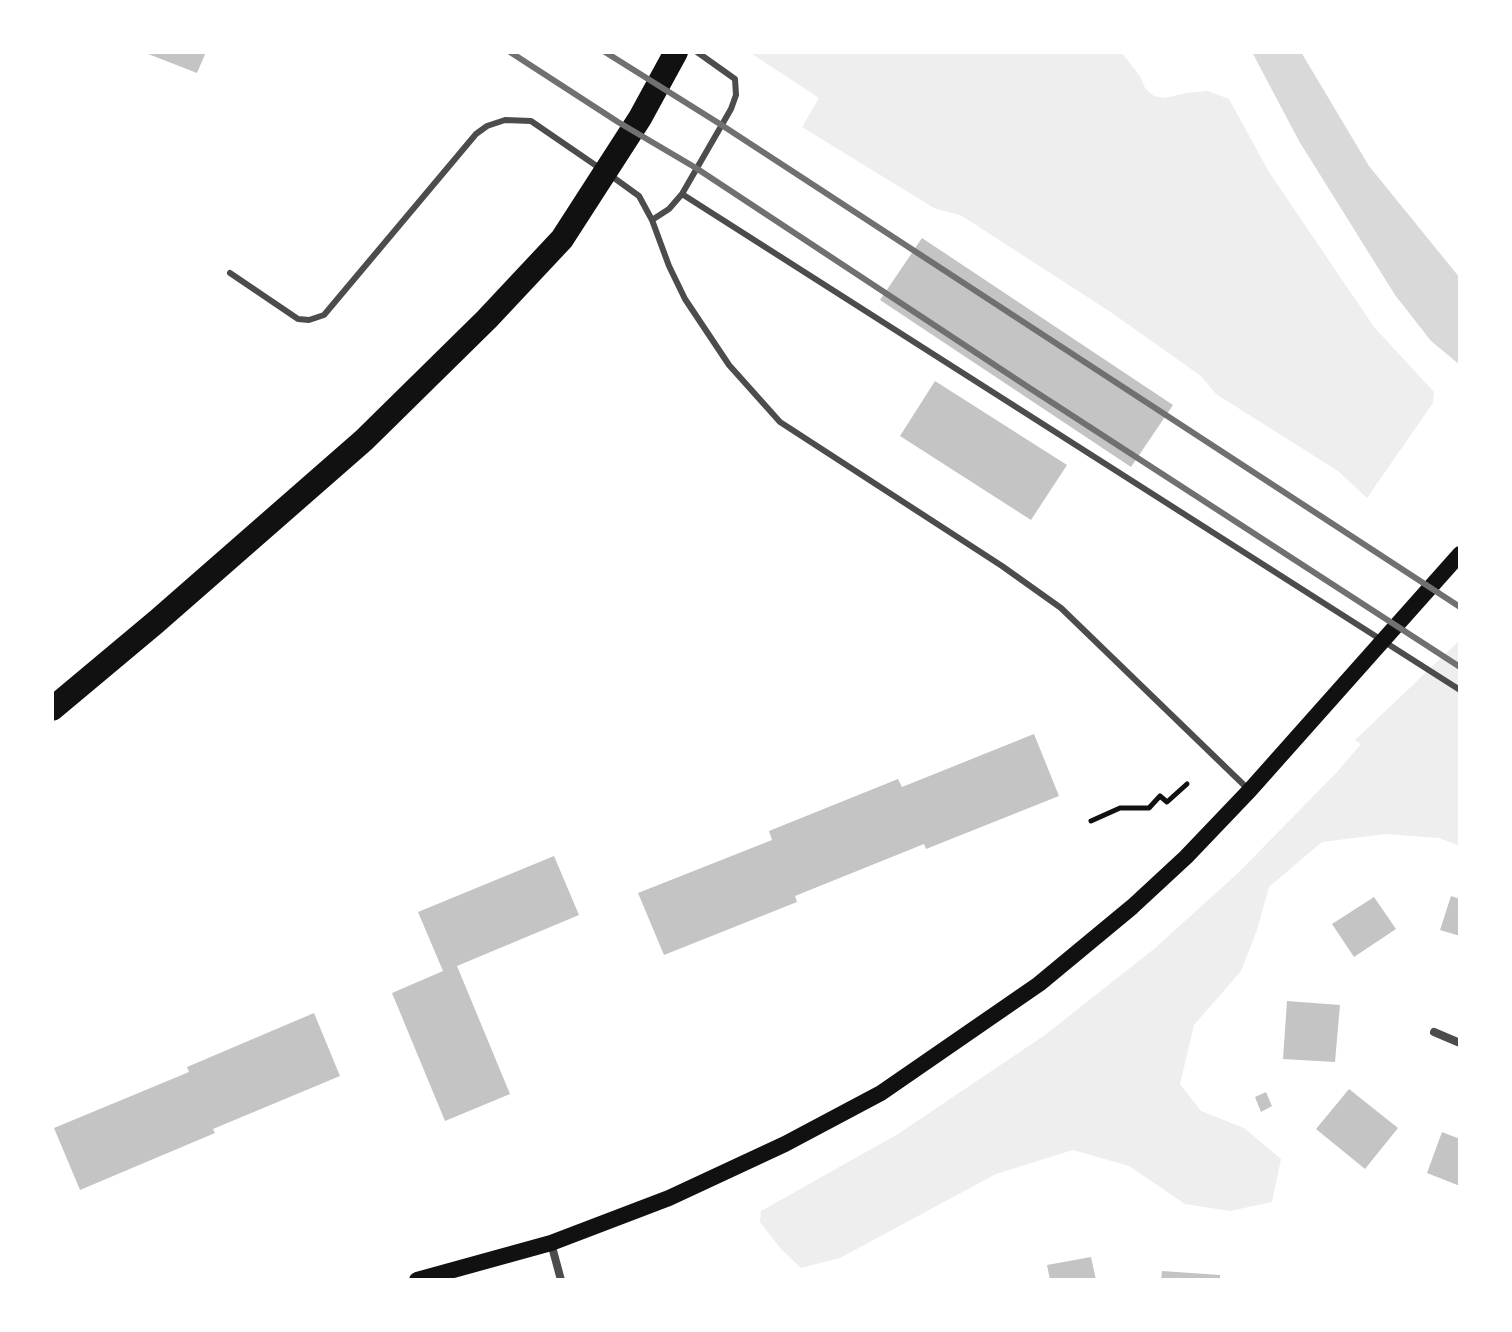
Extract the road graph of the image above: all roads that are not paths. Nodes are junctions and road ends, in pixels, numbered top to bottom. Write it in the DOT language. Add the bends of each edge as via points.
graph roads {
  1 [pos="676,52"];
  2 [pos="697,52"];
  3 [pos="682,194"];
  4 [pos="652,220"];
  5 [pos="230,273"];
  6 [pos="1460,554"];
  7 [pos="1460,690"];
  8 [pos="52,709"];
  9 [pos="1250,790"];
  10 [pos="1434,1032"];
  11 [pos="1460,1043"];
  12 [pos="551,1243"];
  13 [pos="417,1280"];
  14 [pos="561,1280"];
  1 -- 8 [label="highway" via="562,239 487,319 364,440"];
  2 -- 3 [label="lane" via="735,79 736,95"];
  3 -- 4 [label="lane"];
  3 -- 7 [label="lane"];
  4 -- 5 [label="lane" via="639,196 568,145 531,121 505,120 476,134 324,315 298,319"];
  4 -- 9 [label="lane" via="685,299 729,365 780,422 1061,608"];
  6 -- 9 [label="main road"];
  9 -- 12 [label="main road" via="1132,907 1039,984 881,1093 669,1198"];
  10 -- 11 [label="street"];
  12 -- 13 [label="main road"];
  12 -- 14 [label="street"];
}
